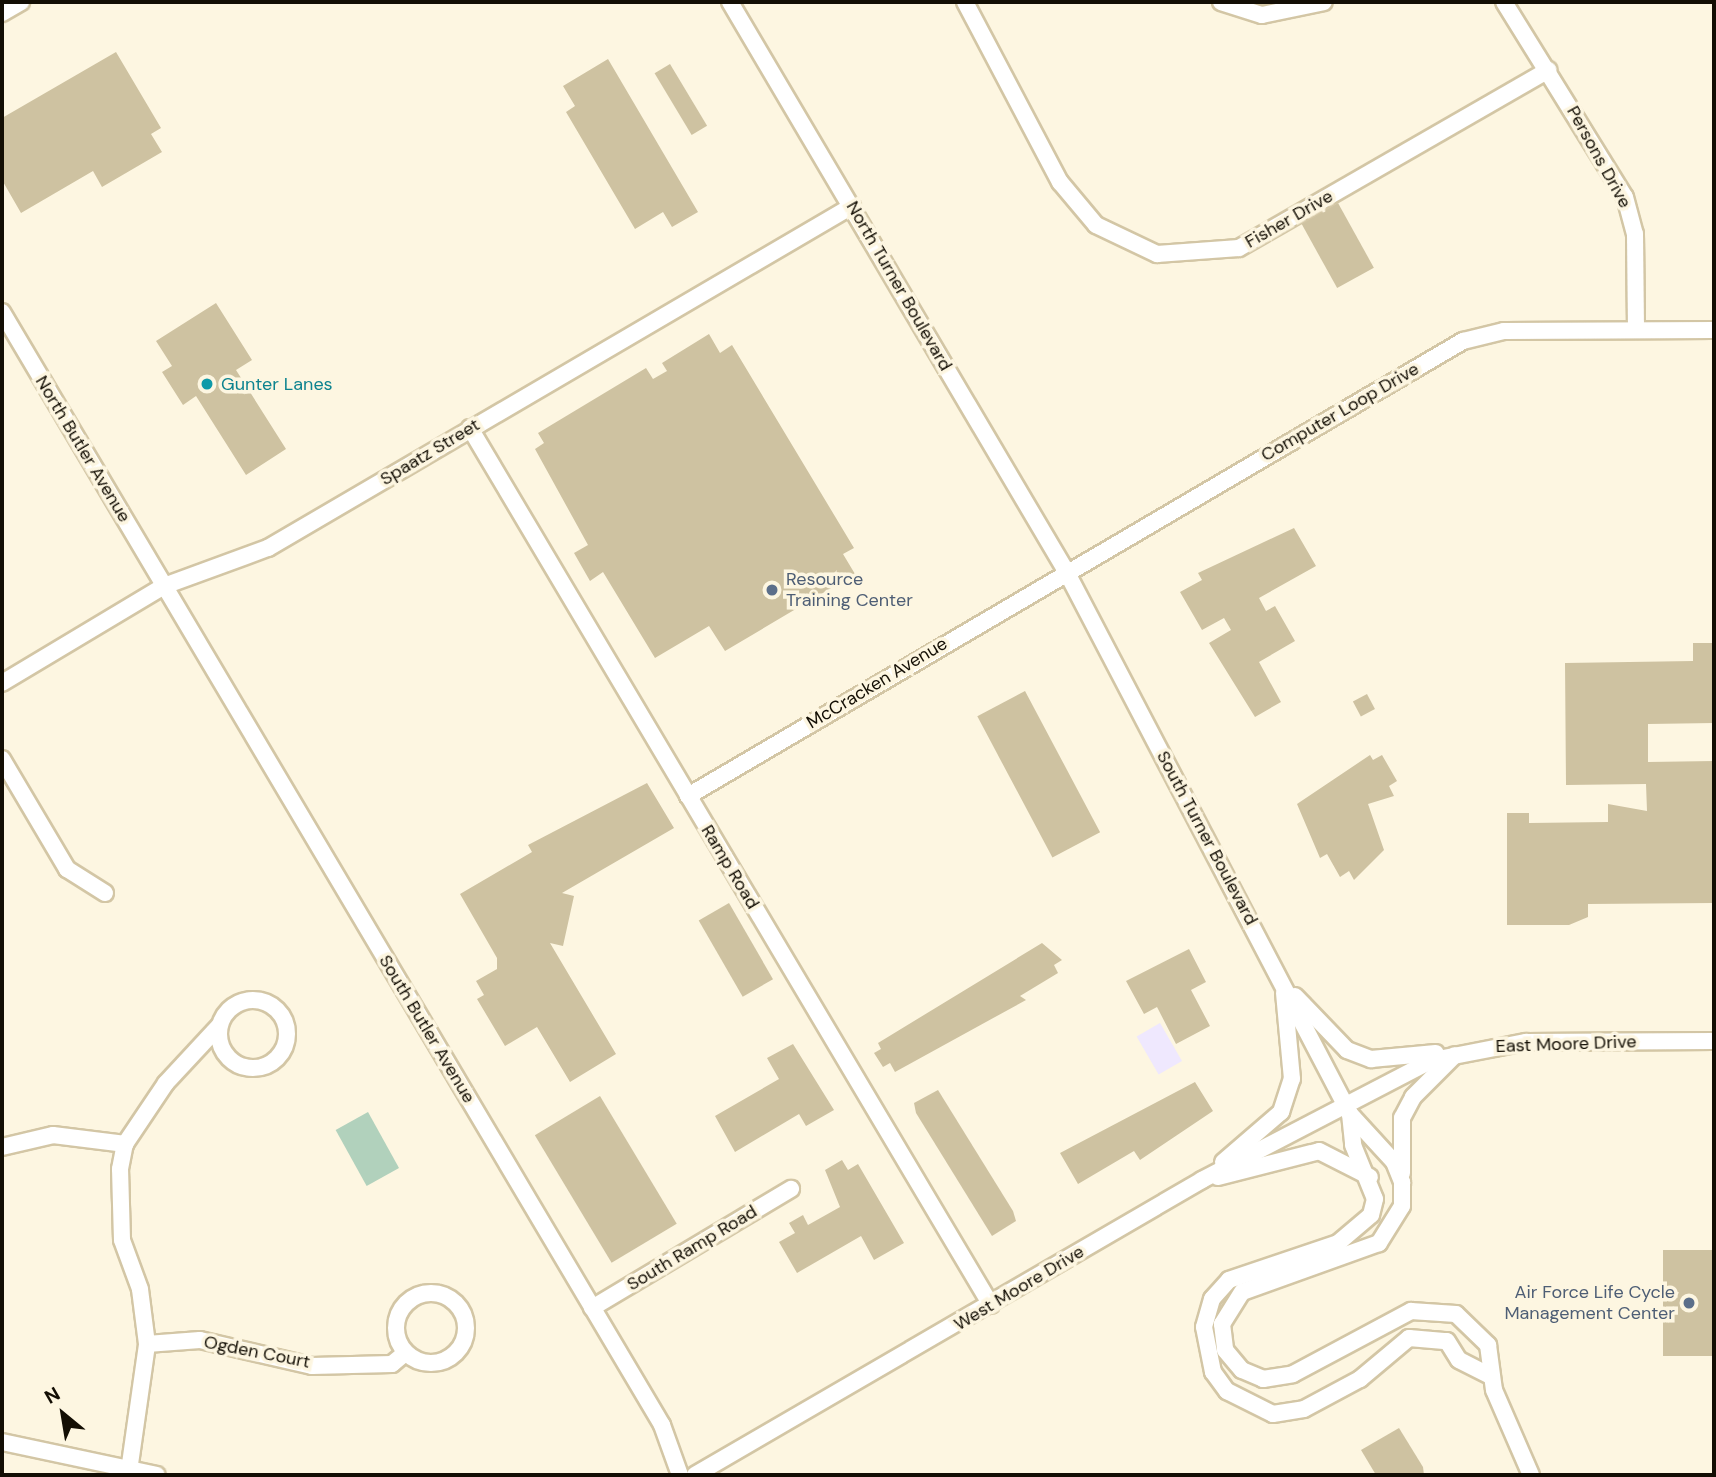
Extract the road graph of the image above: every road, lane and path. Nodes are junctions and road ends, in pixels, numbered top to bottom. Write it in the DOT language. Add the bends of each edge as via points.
graph roads {
  1 [pos="21,2"];
  2 [pos="730,2"];
  3 [pos="965,2"];
  4 [pos="1221,2"];
  5 [pos="1324,2"];
  6 [pos="1504,2"];
  7 [pos="2,13"];
  8 [pos="1549,70"];
  9 [pos="852,206"];
  10 [pos="2,313"];
  11 [pos="1636,330"];
  12 [pos="1714,330"];
  13 [pos="470,428"];
  14 [pos="1066,571"];
  15 [pos="164,586"];
  16 [pos="2,683"];
  17 [pos="2,759"];
  18 [pos="688,796"];
  19 [pos="105,893"];
  20 [pos="1283,983"];
  21 [pos="219,1026"];
  22 [pos="1714,1041"];
  23 [pos="1460,1051"];
  24 [pos="1348,1109"];
  25 [pos="125,1144"];
  26 [pos="2,1147"];
  27 [pos="1370,1177"];
  28 [pos="1202,1180"];
  29 [pos="1402,1182"];
  30 [pos="791,1189"];
  31 [pos="991,1305"];
  32 [pos="592,1308"];
  33 [pos="147,1344"];
  34 [pos="405,1353"];
  35 [pos="1489,1375"];
  36 [pos="2,1442"];
  37 [pos="129,1471"];
  38 [pos="157,1475"];
  39 [pos="680,1475"];
  40 [pos="695,1475"];
  41 [pos="1531,1475"];
  1 -- 7 [label="street"];
  2 -- 9 [label="street, North Turner Boulevard"];
  3 -- 8 [label="street, Fisher Drive" via="1060,181 1096,225 1157,254 1239,248"];
  4 -- 5 [label="street" via="1262,15"];
  6 -- 8 [label="street, Persons Drive"];
  8 -- 11 [label="street, Persons Drive" via="1625,197 1635,234"];
  9 -- 13 [label="street, Spaatz Street"];
  9 -- 14 [label="street, North Turner Boulevard"];
  10 -- 15 [label="street, North Butler Avenue"];
  11 -- 12 [label="street, Computer Loop Drive"];
  11 -- 14 [label="street, Computer Loop Drive" via="1504,331 1463,341"];
  13 -- 15 [label="street, Spaatz Street" via="268,548"];
  13 -- 18 [label="street, Ramp Road"];
  14 -- 18 [label="street, McCracken Avenue"];
  14 -- 20 [label="street, South Turner Boulevard"];
  15 -- 16 [label="street, Spaatz Street"];
  15 -- 32 [label="street, South Butler Avenue"];
  17 -- 19 [label="street" via="67,869"];
  18 -- 31 [label="street, Ramp Road"];
  20 -- 23 [label="street" via="1359,1054 1392,1059"];
  20 -- 24 [label="street, South Turner Boulevard"];
  20 -- 28 [label="street" via="1292,1079 1281,1112"];
  21 -- 21 [label="street" via="223,1052 244,1067 270,1063 286,1042 282,1016 261,1001 235,1005"];
  21 -- 25 [label="street" via="166,1083"];
  22 -- 23 [label="street, East Moore Drive" via="1525,1042"];
  23 -- 24 [label="street, East Moore Drive"];
  23 -- 29 [label="street" via="1413,1097 1402,1118"];
  24 -- 27 [label="street" via="1353,1145"];
  24 -- 28 [label="street, West Moore Drive"];
  24 -- 29 [label="street" via="1395,1162"];
  25 -- 26 [label="street" via="53,1135"];
  25 -- 33 [label="street" via="116,1200"];
  27 -- 28 [label="street" via="1319,1151"];
  27 -- 35 [label="street" via="1375,1199 1356,1233 1254,1267 1229,1280 1212,1299 1204,1327 1213,1372 1227,1391 1273,1414 1304,1409 1360,1379 1409,1338 1447,1341 1459,1360"];
  28 -- 31 [label="street, West Moore Drive"];
  29 -- 35 [label="street" via="1402,1206 1379,1243 1242,1292 1222,1324 1225,1350 1242,1370 1263,1379 1293,1374 1385,1321 1433,1309 1456,1314 1482,1335 1492,1360"];
  30 -- 32 [label="street, South Ramp Road"];
  31 -- 40 [label="street, West Moore Drive"];
  32 -- 39 [label="street, South Butler Avenue" via="668,1437"];
  33 -- 34 [label="street, Ogden Court" via="196,1340 312,1366 392,1364"];
  33 -- 37 [label="street"];
  34 -- 34 [label="street" via="431,1364 456,1353 466,1328 456,1303 431,1292 405,1303 395,1328"];
  35 -- 41 [label="street"];
  36 -- 37 [label="street"];
  37 -- 38 [label="street"];
}
